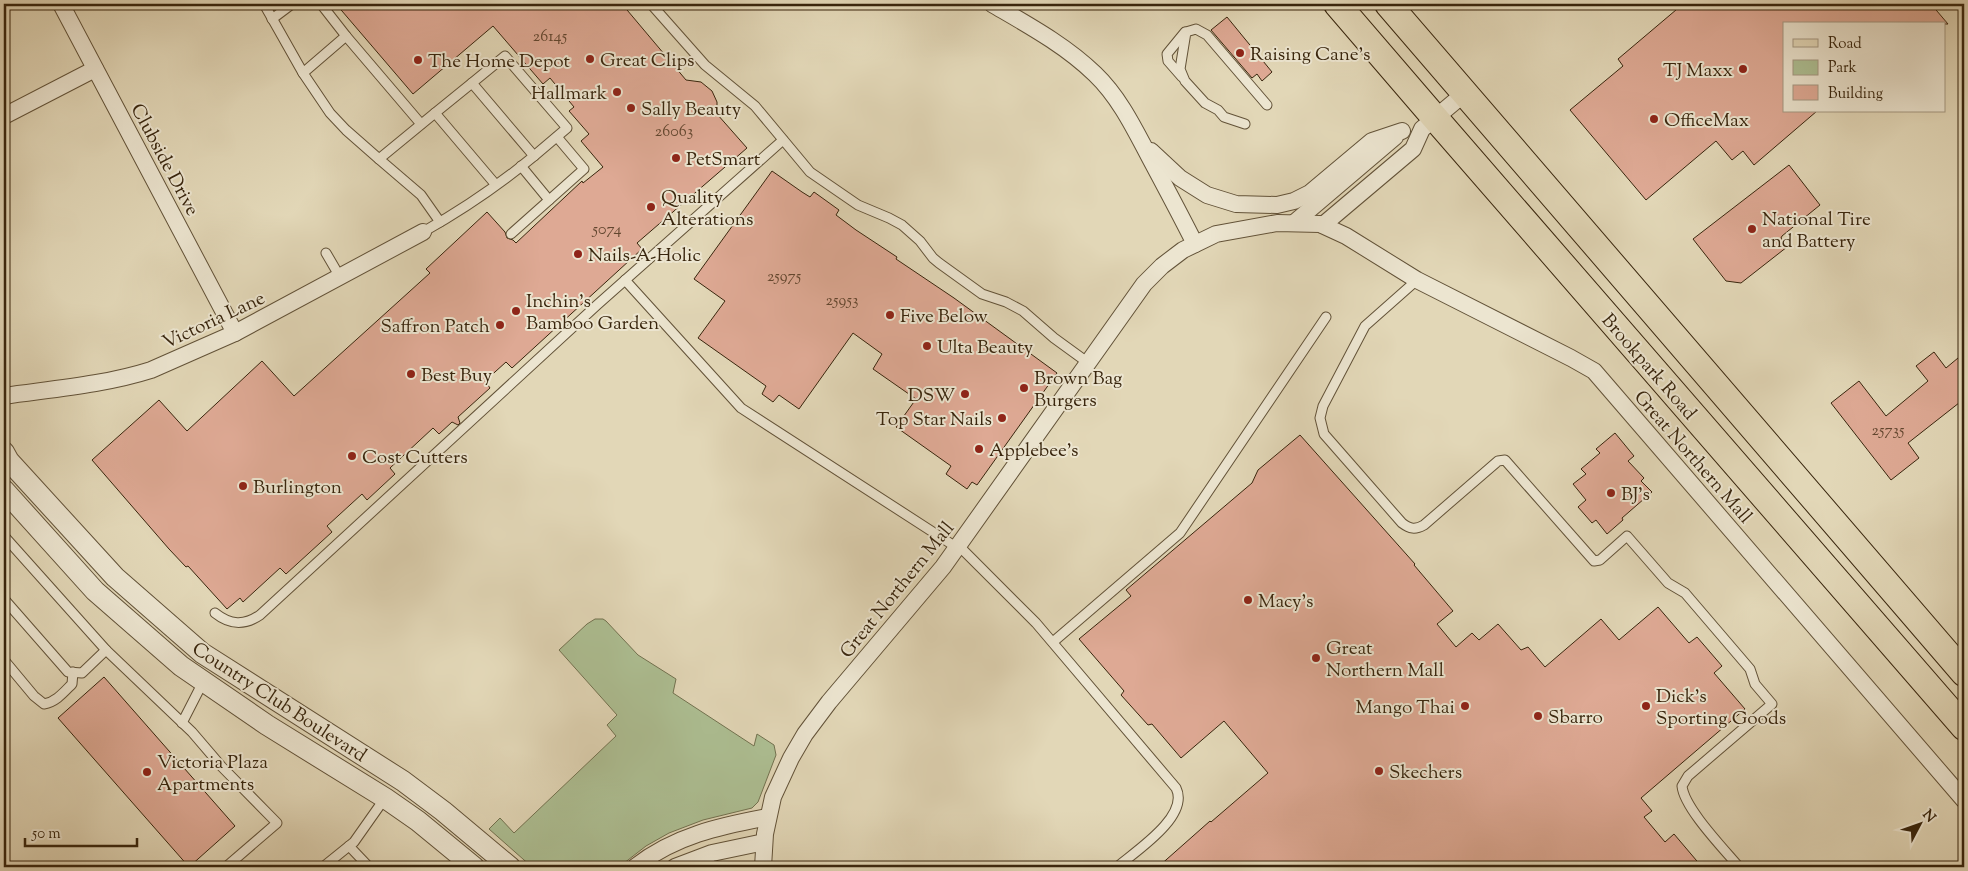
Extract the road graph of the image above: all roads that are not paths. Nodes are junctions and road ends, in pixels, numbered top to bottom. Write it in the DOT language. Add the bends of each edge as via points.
graph roads {
  1 [pos="61,4"];
  2 [pos="264,4"];
  3 [pos="292,4"];
  4 [pos="321,4"];
  5 [pos="651,4"];
  6 [pos="992,4"];
  7 [pos="1337,4"];
  8 [pos="1388,4"];
  9 [pos="272,18"];
  10 [pos="1186,32"];
  11 [pos="346,36"];
  12 [pos="95,69"];
  13 [pos="303,73"];
  14 [pos="1185,81"];
  15 [pos="472,82"];
  16 [pos="1464,93"];
  17 [pos="1267,105"];
  18 [pos="434,113"];
  19 [pos="4,116"];
  20 [pos="421,124"];
  21 [pos="1245,124"];
  22 [pos="1428,124"];
  23 [pos="1402,131"];
  24 [pos="557,137"];
  25 [pos="783,140"];
  26 [pos="1143,144"];
  27 [pos="534,156"];
  28 [pos="379,159"];
  29 [pos="521,166"];
  30 [pos="496,185"];
  31 [pos="548,200"];
  32 [pos="440,222"];
  33 [pos="1295,222"];
  34 [pos="1323,225"];
  35 [pos="423,232"];
  36 [pos="511,234"];
  37 [pos="1195,244"];
  38 [pos="326,252"];
  39 [pos="340,277"];
  40 [pos="625,280"];
  41 [pos="1417,280"];
  42 [pos="1326,317"];
  43 [pos="236,333"];
  44 [pos="1088,362"];
  45 [pos="4,396"];
  46 [pos="4,452"];
  47 [pos="4,490"];
  48 [pos="4,536"];
  49 [pos="957,546"];
  50 [pos="4,599"];
  51 [pos="215,613"];
  52 [pos="1053,642"];
  53 [pos="106,650"];
  54 [pos="4,660"];
  55 [pos="73,672"];
  56 [pos="1964,673"];
  57 [pos="203,682"];
  58 [pos="182,723"];
  59 [pos="1964,726"];
  60 [pos="385,798"];
  61 [pos="1964,800"];
  62 [pos="768,817"];
  63 [pos="764,842"];
  64 [pos="349,846"];
  65 [pos="226,867"];
  66 [pos="323,867"];
  67 [pos="369,867"];
  68 [pos="474,867"];
  69 [pos="510,867"];
  70 [pos="635,867"];
  71 [pos="675,867"];
  72 [pos="763,867"];
  73 [pos="1117,867"];
  74 [pos="1739,867"];
  1 -- 12 [label="street, Clubside Drive"];
  2 -- 9 [label="lane"];
  3 -- 9 [label="lane"];
  4 -- 11 [label="lane"];
  5 -- 25 [label="lane" via="700,61 755,106"];
  6 -- 26 [label="street" via="1067,50 1095,75 1120,104"];
  7 -- 22 [label="main road, Brookpark Road"];
  8 -- 16 [label="main road, Brookpark Road"];
  9 -- 13 [label="lane"];
  10 -- 14 [label="lane" via="1180,69"];
  10 -- 14 [label="lane" via="1167,54 1168,61"];
  10 -- 17 [label="lane" via="1196,29 1207,35"];
  11 -- 13 [label="lane"];
  11 -- 20 [label="lane"];
  12 -- 19 [label="street"];
  12 -- 43 [label="street, Clubside Drive"];
  13 -- 28 [label="lane" via="341,124"];
  14 -- 21 [label="lane" via="1204,103 1224,117"];
  15 -- 18 [label="lane"];
  15 -- 24 [label="lane" via="505,56 567,128"];
  15 -- 27 [label="lane"];
  16 -- 22 [label="street"];
  16 -- 56 [label="main road, Brookpark Road"];
  18 -- 20 [label="lane"];
  18 -- 30 [label="lane"];
  20 -- 28 [label="lane"];
  22 -- 23 [label="street"];
  22 -- 34 [label="street" via="1413,149"];
  22 -- 59 [label="main road, Brookpark Road"];
  23 -- 26 [label="street" via="1372,141 1302,198 1277,205 1224,201 1195,188"];
  23 -- 33 [label="street"];
  24 -- 27 [label="lane"];
  24 -- 31 [label="lane" via="584,169"];
  25 -- 40 [label="lane"];
  25 -- 44 [label="lane" via="814,175 858,205 902,225 939,263 982,294 1023,312"];
  26 -- 37 [label="street"];
  27 -- 29 [label="lane"];
  28 -- 32 [label="lane" via="421,195"];
  29 -- 30 [label="lane"];
  29 -- 31 [label="lane"];
  30 -- 32 [label="lane"];
  31 -- 36 [label="lane"];
  32 -- 35 [label="lane"];
  33 -- 34 [label="street, Great Northern Mall"];
  33 -- 37 [label="street, Great Northern Mall" via="1232,230"];
  34 -- 41 [label="street, Great Northern Mall"];
  35 -- 39 [label="street, Victoria Lane"];
  37 -- 44 [label="street, Great Northern Mall" via="1168,261 1144,284"];
  38 -- 39 [label="lane"];
  39 -- 43 [label="street, Victoria Lane"];
  40 -- 49 [label="lane" via="741,408"];
  40 -- 51 [label="lane" via="260,615 240,624 223,620"];
  41 -- 61 [label="street, Great Northern Mall" via="1571,358 1598,375"];
  41 -- 74 [label="lane" via="1365,326 1323,406 1320,418 1324,434 1410,529 1424,525 1498,461 1505,460 1594,561 1600,560 1627,536 1668,583 1685,593 1750,669 1754,684 1772,704 1688,776 1682,786 1685,797 1699,818"];
  42 -- 52 [label="lane" via="1180,533"];
  43 -- 45 [label="street, Victoria Lane" via="137,374"];
  44 -- 49 [label="street, Great Northern Mall"];
  46 -- 69 [label="street, Country Club Boulevard" via="115,577 202,653 403,781"];
  47 -- 57 [label="street, Country Club Boulevard" via="95,591"];
  48 -- 53 [label="lane"];
  49 -- 52 [label="lane"];
  49 -- 62 [label="street, Great Northern Mall" via="813,723 784,771"];
  50 -- 55 [label="lane" via="68,672"];
  52 -- 73 [label="lane" via="1170,779 1178,793 1177,809 1168,824"];
  53 -- 55 [label="lane" via="82,673"];
  53 -- 58 [label="lane"];
  54 -- 55 [label="lane" via="44,704 50,703 72,684"];
  57 -- 58 [label="lane"];
  57 -- 60 [label="street, Country Club Boulevard" via="267,726"];
  58 -- 65 [label="lane" via="277,823"];
  60 -- 64 [label="lane"];
  60 -- 68 [label="street, Country Club Boulevard"];
  62 -- 63 [label="street, Great Northern Mall"];
  62 -- 70 [label="street" via="689,836 658,850"];
  63 -- 71 [label="street" via="712,853"];
  63 -- 72 [label="street, Great Northern Mall"];
  64 -- 66 [label="lane"];
  64 -- 67 [label="lane"];
}
